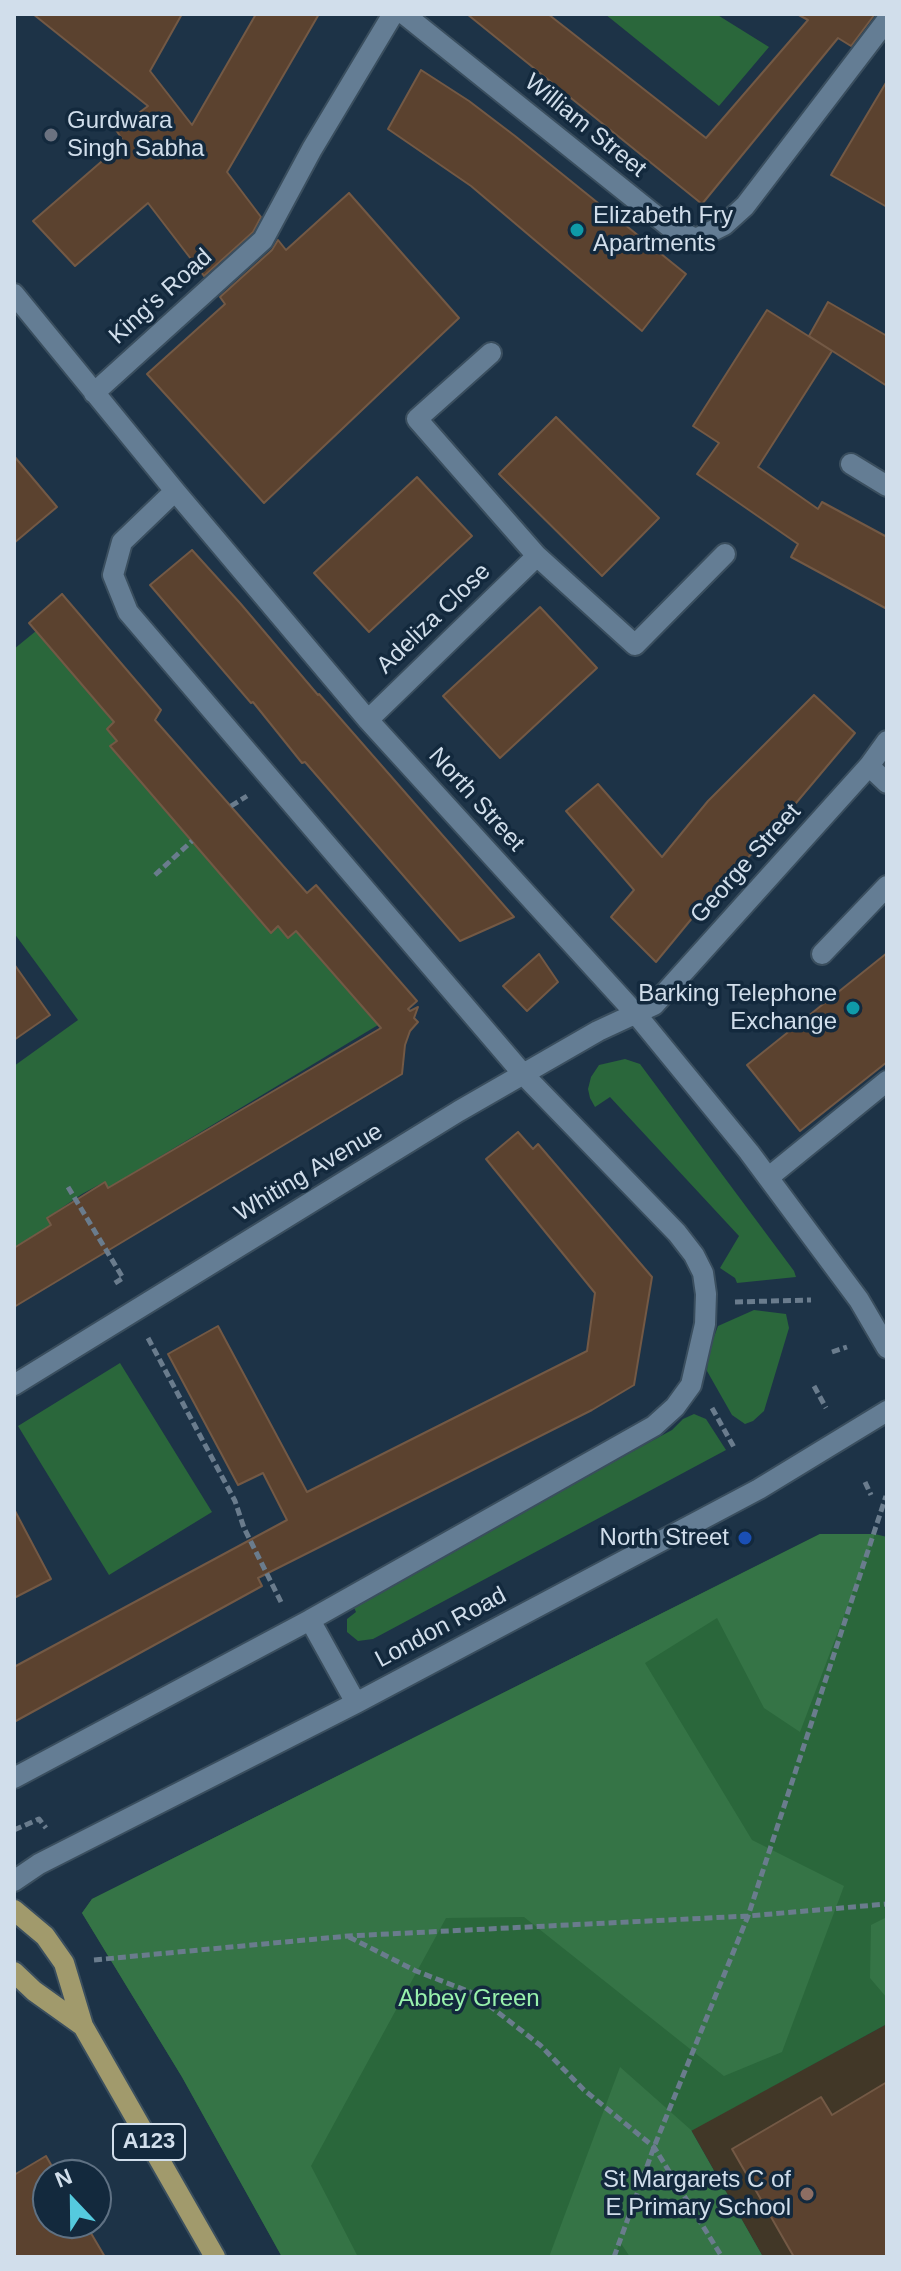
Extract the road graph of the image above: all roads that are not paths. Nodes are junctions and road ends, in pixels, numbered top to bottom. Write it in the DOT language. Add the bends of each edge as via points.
graph roads {
  1 [pos="393,14"];
  2 [pos="404,14"];
  3 [pos="887,20"];
  4 [pos="14,294"];
  5 [pos="491,353"];
  6 [pos="94,393"];
  7 [pos="851,464"];
  8 [pos="887,486"];
  9 [pos="175,491"];
  10 [pos="725,554"];
  11 [pos="537,556"];
  12 [pos="368,720"];
  13 [pos="887,741"];
  14 [pos="869,766"];
  15 [pos="887,783"];
  16 [pos="887,886"];
  17 [pos="822,954"];
  18 [pos="636,1014"];
  19 [pos="523,1074"];
  20 [pos="887,1081"];
  21 [pos="769,1177"];
  22 [pos="887,1348"];
  23 [pos="14,1385"];
  24 [pos="887,1411"];
  25 [pos="310,1620"];
  26 [pos="356,1703"];
  27 [pos="14,1778"];
  28 [pos="14,1881"];
  29 [pos="14,1910"];
  30 [pos="14,1972"];
  31 [pos="83,2026"];
  32 [pos="215,2257"];
  1 -- 6 [label="street, King's Road" via="263,240"];
  2 -- 3 [label="street, William Street" via="671,228 696,239 724,225 745,206"];
  4 -- 6 [label="street, North Street"];
  5 -- 11 [label="street" via="417,419"];
  6 -- 9 [label="street, North Street"];
  7 -- 8 [label="street"];
  9 -- 12 [label="street, North Street"];
  9 -- 19 [label="street" via="122,542 113,575 128,612"];
  10 -- 11 [label="street" via="635,645"];
  11 -- 12 [label="street, Adeliza Close"];
  12 -- 18 [label="street, North Street"];
  13 -- 14 [label="street, George Street"];
  14 -- 15 [label="street"];
  14 -- 18 [label="street, George Street" via="654,1005"];
  16 -- 17 [label="street"];
  18 -- 19 [label="street, Whiting Avenue"];
  18 -- 21 [label="street, North Street"];
  19 -- 23 [label="street, Whiting Avenue"];
  19 -- 25 [label="street" via="694,1255 703,1273 706,1302 691,1385 654,1426"];
  20 -- 21 [label="street"];
  21 -- 22 [label="street, North Street" via="859,1300"];
  24 -- 26 [label="street, London Road" via="759,1489"];
  25 -- 26 [label="street"];
  25 -- 27 [label="street"];
  26 -- 28 [label="street, London Road"];
  29 -- 31 [label="main road, A123" via="45,1936 64,1963"];
  30 -- 31 [label="main road, A123"];
  31 -- 32 [label="main road, A123"];
}
